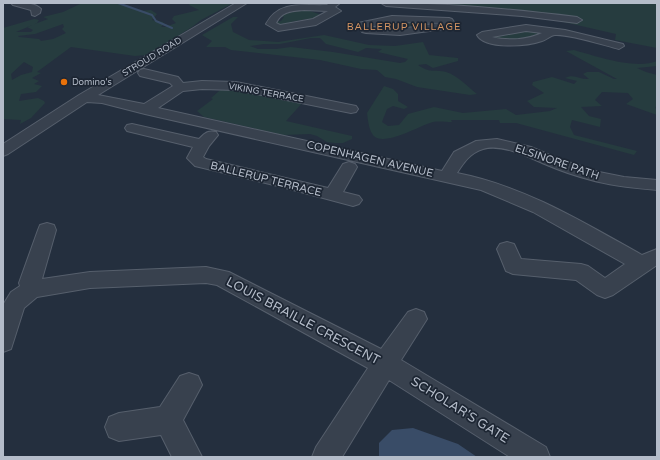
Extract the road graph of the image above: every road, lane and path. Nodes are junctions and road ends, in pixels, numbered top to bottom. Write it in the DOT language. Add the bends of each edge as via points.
graph roads {
  1 [pos="16,3"];
  2 [pos="242,3"];
  3 [pos="386,3"];
  4 [pos="332,6"];
  5 [pos="425,6"];
  6 [pos="35,12"];
  7 [pos="522,13"];
  8 [pos="425,19"];
  9 [pos="577,20"];
  10 [pos="526,28"];
  11 [pos="552,31"];
  12 [pos="619,46"];
  13 [pos="144,73"];
  14 [pos="180,87"];
  15 [pos="84,98"];
  16 [pos="351,109"];
  17 [pos="145,110"];
  18 [pos="220,126"];
  19 [pos="132,128"];
  20 [pos="202,144"];
  21 [pos="3,151"];
  22 [pos="349,167"];
  23 [pos="448,175"];
  24 [pos="657,185"];
  25 [pos="332,195"];
  26 [pos="353,200"];
  27 [pos="48,230"];
  28 [pos="506,249"];
  29 [pos="649,259"];
  30 [pos="32,289"];
  31 [pos="416,318"];
  32 [pos="3,342"];
  33 [pos="385,364"];
  34 [pos="189,385"];
  35 [pos="168,420"];
  36 [pos="119,427"];
  37 [pos="188,457"];
  38 [pos="326,457"];
  39 [pos="536,457"];
  1 -- 6 [label="street" via="36,9"];
  2 -- 15 [label="street, STROUD ROAD"];
  3 -- 5 [label="street"];
  4 -- 4 [label="street" via="336,11 316,22 278,28 271,24 275,15 287,9"];
  5 -- 7 [label="street"];
  5 -- 8 [label="street"];
  7 -- 9 [label="street"];
  7 -- 10 [label="street"];
  8 -- 8 [label="street" via="392,19 362,25 366,30 400,32 450,25 449,21"];
  10 -- 11 [label="street"];
  10 -- 11 [label="street" via="482,35 501,42 514,42 544,37"];
  11 -- 12 [label="street"];
  13 -- 14 [label="street" via="174,80"];
  14 -- 16 [label="street, VIKING TERRACE" via="236,86"];
  14 -- 17 [label="street, VIKING TERRACE"];
  15 -- 17 [label="street, COPENHAGEN AVENUE" via="102,99"];
  15 -- 21 [label="street, STROUD ROAD"];
  17 -- 18 [label="street, COPENHAGEN AVENUE"];
  18 -- 20 [label="street"];
  18 -- 23 [label="street, COPENHAGEN AVENUE" via="431,174"];
  19 -- 20 [label="street"];
  20 -- 25 [label="street, BALLERUP TERRACE" via="196,158 201,163"];
  22 -- 25 [label="street"];
  23 -- 24 [label="street, ELSINORE PATH" via="460,155 482,144 497,144 526,150 595,176"];
  23 -- 29 [label="street, COPENHAGEN AVENUE" via="503,191"];
  25 -- 26 [label="street, BALLERUP TERRACE"];
  27 -- 30 [label="street" via="30,283"];
  28 -- 29 [label="street" via="513,266 581,272 605,289"];
  30 -- 32 [label="street, LOUIS BRAILLE CRESCENT" via="14,305"];
  30 -- 33 [label="street, LOUIS BRAILLE CRESCENT" via="90,280 206,275 222,278"];
  31 -- 33 [label="street"];
  33 -- 38 [label="street, LOUIS BRAILLE CRESCENT"];
  33 -- 39 [label="street, SCHOLAR'S GATE"];
  34 -- 35 [label="street"];
  35 -- 36 [label="street"];
  35 -- 37 [label="street"];
}
